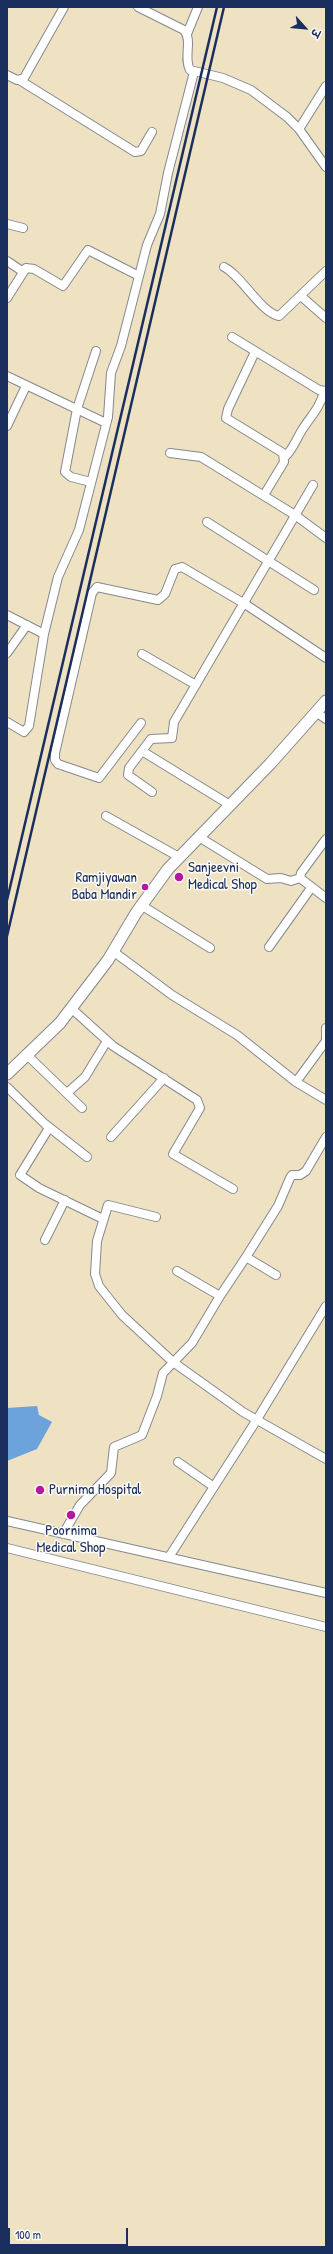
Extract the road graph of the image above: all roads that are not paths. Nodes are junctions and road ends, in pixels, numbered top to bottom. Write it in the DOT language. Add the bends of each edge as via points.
graph roads {
  1 [pos="64,7"];
  2 [pos="138,7"];
  3 [pos="198,7"];
  4 [pos="187,34"];
  5 [pos="194,72"];
  6 [pos="7,75"];
  7 [pos="21,81"];
  8 [pos="326,86"];
  9 [pos="299,129"];
  10 [pos="152,132"];
  11 [pos="326,167"];
  12 [pos="7,224"];
  13 [pos="23,228"];
  14 [pos="7,262"];
  15 [pos="224,267"];
  16 [pos="22,271"];
  17 [pos="326,271"];
  18 [pos="139,276"];
  19 [pos="302,296"];
  20 [pos="7,298"];
  21 [pos="326,318"];
  22 [pos="232,337"];
  23 [pos="96,351"];
  24 [pos="255,352"];
  25 [pos="7,376"];
  26 [pos="26,386"];
  27 [pos="325,391"];
  28 [pos="77,409"];
  29 [pos="106,423"];
  30 [pos="7,426"];
  31 [pos="170,454"];
  32 [pos="285,457"];
  33 [pos="91,482"];
  34 [pos="313,485"];
  35 [pos="264,495"];
  36 [pos="295,515"];
  37 [pos="207,522"];
  38 [pos="326,538"];
  39 [pos="269,561"];
  40 [pos="314,590"];
  41 [pos="245,604"];
  42 [pos="7,615"];
  43 [pos="27,625"];
  44 [pos="44,634"];
  45 [pos="7,653"];
  46 [pos="142,654"];
  47 [pos="326,658"];
  48 [pos="196,685"];
  49 [pos="326,701"];
  50 [pos="321,716"];
  51 [pos="7,722"];
  52 [pos="141,722"];
  53 [pos="142,751"];
  54 [pos="152,792"];
  55 [pos="230,805"];
  56 [pos="106,816"];
  57 [pos="199,837"];
  58 [pos="326,839"];
  59 [pos="179,858"];
  60 [pos="300,878"];
  61 [pos="311,888"];
  62 [pos="326,898"];
  63 [pos="141,905"];
  64 [pos="270,947"];
  65 [pos="210,948"];
  66 [pos="114,952"];
  67 [pos="71,1008"];
  68 [pos="326,1028"];
  69 [pos="107,1041"];
  70 [pos="326,1041"];
  71 [pos="27,1055"];
  72 [pos="7,1074"];
  73 [pos="164,1078"];
  74 [pos="296,1082"];
  75 [pos="7,1086"];
  76 [pos="67,1093"];
  77 [pos="326,1100"];
  78 [pos="82,1108"];
  79 [pos="49,1128"];
  80 [pos="111,1137"];
  81 [pos="326,1137"];
  82 [pos="87,1157"];
  83 [pos="233,1189"];
  84 [pos="65,1200"];
  85 [pos="156,1217"];
  86 [pos="103,1219"];
  87 [pos="45,1240"];
  88 [pos="246,1257"];
  89 [pos="177,1271"];
  90 [pos="276,1275"];
  91 [pos="220,1296"];
  92 [pos="326,1306"];
  93 [pos="173,1362"];
  94 [pos="256,1421"];
  95 [pos="326,1459"];
  96 [pos="178,1462"];
  97 [pos="214,1487"];
  98 [pos="7,1521"];
  99 [pos="63,1534"];
  100 [pos="7,1548"];
  101 [pos="169,1557"];
  102 [pos="326,1593"];
  103 [pos="326,1626"];
  1 -- 7 [label="street"];
  2 -- 4 [label="street" via="178,26"];
  3 -- 4 [label="street"];
  4 -- 5 [label="street" via="187,64"];
  5 -- 9 [label="street" via="245,86"];
  5 -- 18 [label="street" via="160,214 147,245"];
  6 -- 7 [label="street"];
  7 -- 10 [label="street" via="134,152 141,151"];
  8 -- 9 [label="street"];
  9 -- 11 [label="street"];
  12 -- 13 [label="street"];
  14 -- 16 [label="street"];
  15 -- 19 [label="street" via="276,316 283,314"];
  16 -- 18 [label="street" via="30,268 62,286 88,250"];
  16 -- 20 [label="street"];
  17 -- 19 [label="street"];
  18 -- 29 [label="street" via="121,346 111,373"];
  19 -- 21 [label="street"];
  22 -- 24 [label="street"];
  23 -- 28 [label="street"];
  24 -- 27 [label="street"];
  24 -- 32 [label="street" via="226,418 280,450"];
  25 -- 26 [label="street"];
  26 -- 28 [label="street"];
  26 -- 30 [label="street"];
  27 -- 32 [label="street" via="322,401"];
  28 -- 29 [label="street"];
  28 -- 33 [label="street" via="65,472 71,477"];
  29 -- 33 [label="street"];
  31 -- 35 [label="street" via="201,457"];
  32 -- 35 [label="street"];
  33 -- 44 [label="street" via="77,537 58,577"];
  34 -- 36 [label="street"];
  35 -- 36 [label="street"];
  36 -- 38 [label="street"];
  36 -- 39 [label="street"];
  37 -- 39 [label="street"];
  39 -- 40 [label="street"];
  39 -- 41 [label="street"];
  41 -- 47 [label="street"];
  41 -- 48 [label="street"];
  41 -- 52 [label="street" via="178,567 175,568 161,599 100,587 94,589 55,760 58,764 99,778"];
  42 -- 43 [label="street"];
  43 -- 44 [label="street"];
  43 -- 45 [label="street"];
  44 -- 51 [label="street" via="27,730 20,731"];
  46 -- 48 [label="street"];
  48 -- 53 [label="street" via="174,722 172,738 151,739"];
  49 -- 50 [label="street"];
  50 -- 55 [label="street"];
  53 -- 54 [label="street" via="127,772 131,778"];
  53 -- 55 [label="street"];
  55 -- 57 [label="street"];
  56 -- 59 [label="street"];
  57 -- 59 [label="street"];
  57 -- 60 [label="street" via="267,879 281,878 291,881"];
  58 -- 60 [label="street"];
  59 -- 63 [label="street"];
  60 -- 61 [label="street"];
  61 -- 62 [label="street"];
  61 -- 64 [label="street"];
  63 -- 65 [label="street"];
  63 -- 66 [label="street"];
  66 -- 67 [label="street"];
  66 -- 74 [label="street" via="166,990 236,1035"];
  67 -- 69 [label="street"];
  67 -- 71 [label="street"];
  68 -- 70 [label="street"];
  69 -- 73 [label="street"];
  69 -- 76 [label="street" via="85,1077"];
  70 -- 74 [label="street"];
  71 -- 72 [label="street"];
  71 -- 76 [label="street"];
  73 -- 80 [label="street"];
  73 -- 83 [label="street" via="197,1100 200,1108 174,1154"];
  74 -- 77 [label="street"];
  75 -- 79 [label="street"];
  76 -- 78 [label="street"];
  79 -- 82 [label="street"];
  79 -- 84 [label="street" via="20,1175"];
  81 -- 88 [label="street" via="306,1171 300,1175 292,1175 278,1206"];
  84 -- 86 [label="street"];
  84 -- 87 [label="street"];
  85 -- 86 [label="street" via="111,1205 106,1208"];
  86 -- 93 [label="street" via="96,1246 96,1282 126,1321"];
  88 -- 90 [label="street"];
  88 -- 91 [label="street"];
  89 -- 91 [label="street"];
  91 -- 93 [label="street" via="192,1343"];
  92 -- 94 [label="street"];
  93 -- 94 [label="street"];
  93 -- 99 [label="street" via="163,1373 142,1435 114,1446 112,1474 80,1505"];
  94 -- 95 [label="street"];
  94 -- 97 [label="street"];
  96 -- 97 [label="street"];
  97 -- 101 [label="street"];
  98 -- 99 [label="street"];
  99 -- 101 [label="street"];
  100 -- 103 [label="street"];
  101 -- 102 [label="street"];
}
